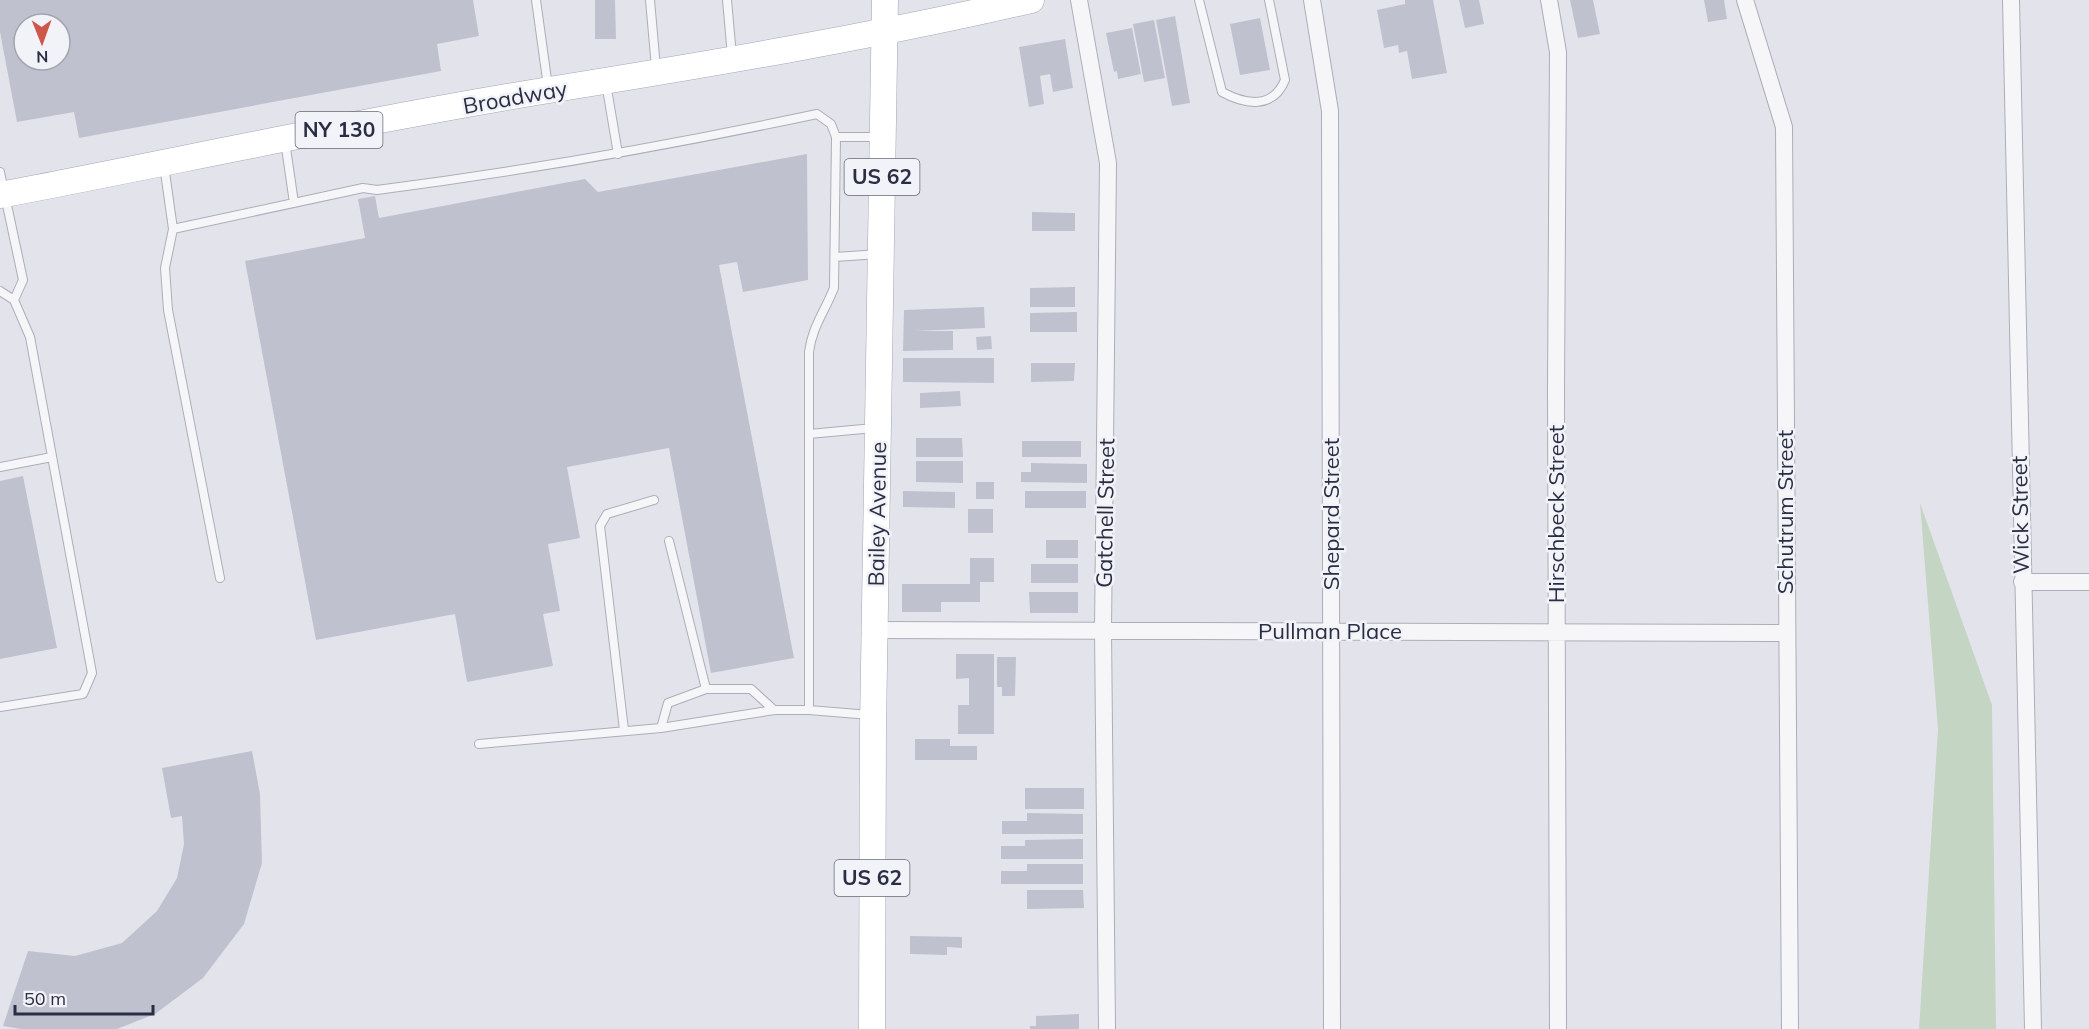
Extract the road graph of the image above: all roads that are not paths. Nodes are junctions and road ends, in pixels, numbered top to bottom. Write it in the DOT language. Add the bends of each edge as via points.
graph roads {
  1 [pos="536,0"];
  2 [pos="650,0"];
  3 [pos="727,0"];
  4 [pos="885,0"];
  5 [pos="1030,0"];
  6 [pos="1079,0"];
  7 [pos="1199,0"];
  8 [pos="1269,0"];
  9 [pos="1312,0"];
  10 [pos="1549,0"];
  11 [pos="1745,0"];
  12 [pos="2011,0"];
  13 [pos="885,32"];
  14 [pos="732,60"];
  15 [pos="657,74"];
  16 [pos="606,82"];
  17 [pos="548,90"];
  18 [pos="836,137"];
  19 [pos="883,137"];
  20 [pos="285,140"];
  21 [pos="618,154"];
  22 [pos="164,164"];
  23 [pos="2,187"];
  24 [pos="294,203"];
  25 [pos="173,229"];
  26 [pos="881,254"];
  27 [pos="835,256"];
  28 [pos="0,291"];
  29 [pos="14,300"];
  30 [pos="878,428"];
  31 [pos="809,434"];
  32 [pos="52,457"];
  33 [pos="0,467"];
  34 [pos="654,500"];
  35 [pos="669,541"];
  36 [pos="220,578"];
  37 [pos="2022,582"];
  38 [pos="2089,582"];
  39 [pos="875,630"];
  40 [pos="1103,630"];
  41 [pos="1330,631"];
  42 [pos="1557,631"];
  43 [pos="1785,633"];
  44 [pos="706,689"];
  45 [pos="0,707"];
  46 [pos="774,710"];
  47 [pos="809,710"];
  48 [pos="874,716"];
  49 [pos="662,728"];
  50 [pos="624,730"];
  51 [pos="479,744"];
  52 [pos="872,1029"];
  53 [pos="1107,1029"];
  54 [pos="1332,1029"];
  55 [pos="1558,1029"];
  56 [pos="1790,1029"];
  57 [pos="2033,1029"];
  1 -- 17 [label="lane"];
  2 -- 15 [label="lane"];
  3 -- 14 [label="lane"];
  4 -- 13 [label="main road, Bailey Avenue / US 62"];
  5 -- 13 [label="main road, Broadway"];
  6 -- 40 [label="street, Gatchell Street" via="1108,163"];
  7 -- 8 [label="lane" via="1221,92 1245,103 1273,98 1286,80"];
  9 -- 41 [label="street, Shepard Street" via="1330,111"];
  10 -- 42 [label="street, Hirschbeck Street" via="1558,52"];
  11 -- 43 [label="street, Schutrum Street" via="1784,127"];
  12 -- 37 [label="street, Wick Street"];
  13 -- 14 [label="main road, Broadway / NY 130"];
  13 -- 19 [label="main road, Bailey Avenue / US 62"];
  14 -- 15 [label="main road, Broadway / NY 130"];
  15 -- 16 [label="main road, Broadway / NY 130"];
  16 -- 17 [label="main road, Broadway / NY 130"];
  16 -- 21 [label="lane"];
  17 -- 20 [label="main road, Broadway / NY 130"];
  18 -- 19 [label="lane"];
  18 -- 21 [label="lane" via="831,124 817,114"];
  18 -- 27 [label="lane"];
  19 -- 26 [label="main road, Bailey Avenue / US 62"];
  20 -- 22 [label="main road, Broadway / NY 130"];
  20 -- 24 [label="lane"];
  21 -- 24 [label="lane" via="453,180 377,190 363,188"];
  22 -- 23 [label="main road, Broadway / NY 130"];
  22 -- 25 [label="lane"];
  23 -- 29 [label="lane" via="23,280"];
  24 -- 25 [label="lane"];
  25 -- 36 [label="lane" via="165,268 168,310"];
  26 -- 27 [label="lane"];
  26 -- 30 [label="main road, Bailey Avenue / US 62"];
  27 -- 31 [label="lane" via="834,288 815,323 810,342"];
  28 -- 29 [label="lane"];
  29 -- 32 [label="lane" via="30,338"];
  30 -- 31 [label="lane"];
  30 -- 39 [label="main road, Bailey Avenue / US 62"];
  31 -- 47 [label="lane"];
  32 -- 33 [label="lane"];
  32 -- 45 [label="lane" via="92,673 83,694"];
  34 -- 50 [label="lane" via="608,514 600,526"];
  35 -- 44 [label="lane"];
  37 -- 38 [label="street"];
  37 -- 57 [label="street, Wick Street"];
  39 -- 40 [label="street, Pullman Place"];
  39 -- 48 [label="main road, Bailey Avenue / US 62"];
  40 -- 41 [label="street, Pullman Place"];
  40 -- 53 [label="street, Gatchell Street"];
  41 -- 42 [label="street, Pullman Place"];
  41 -- 54 [label="street, Shepard Street"];
  42 -- 43 [label="street, Pullman Place"];
  42 -- 55 [label="street, Hirschbeck Street"];
  43 -- 56 [label="street, Schutrum Street"];
  44 -- 46 [label="lane" via="751,689"];
  44 -- 49 [label="lane" via="668,703"];
  46 -- 47 [label="lane"];
  46 -- 49 [label="lane"];
  47 -- 48 [label="lane"];
  48 -- 52 [label="main road, Bailey Avenue / US 62"];
  49 -- 50 [label="lane"];
  50 -- 51 [label="lane"];
}
